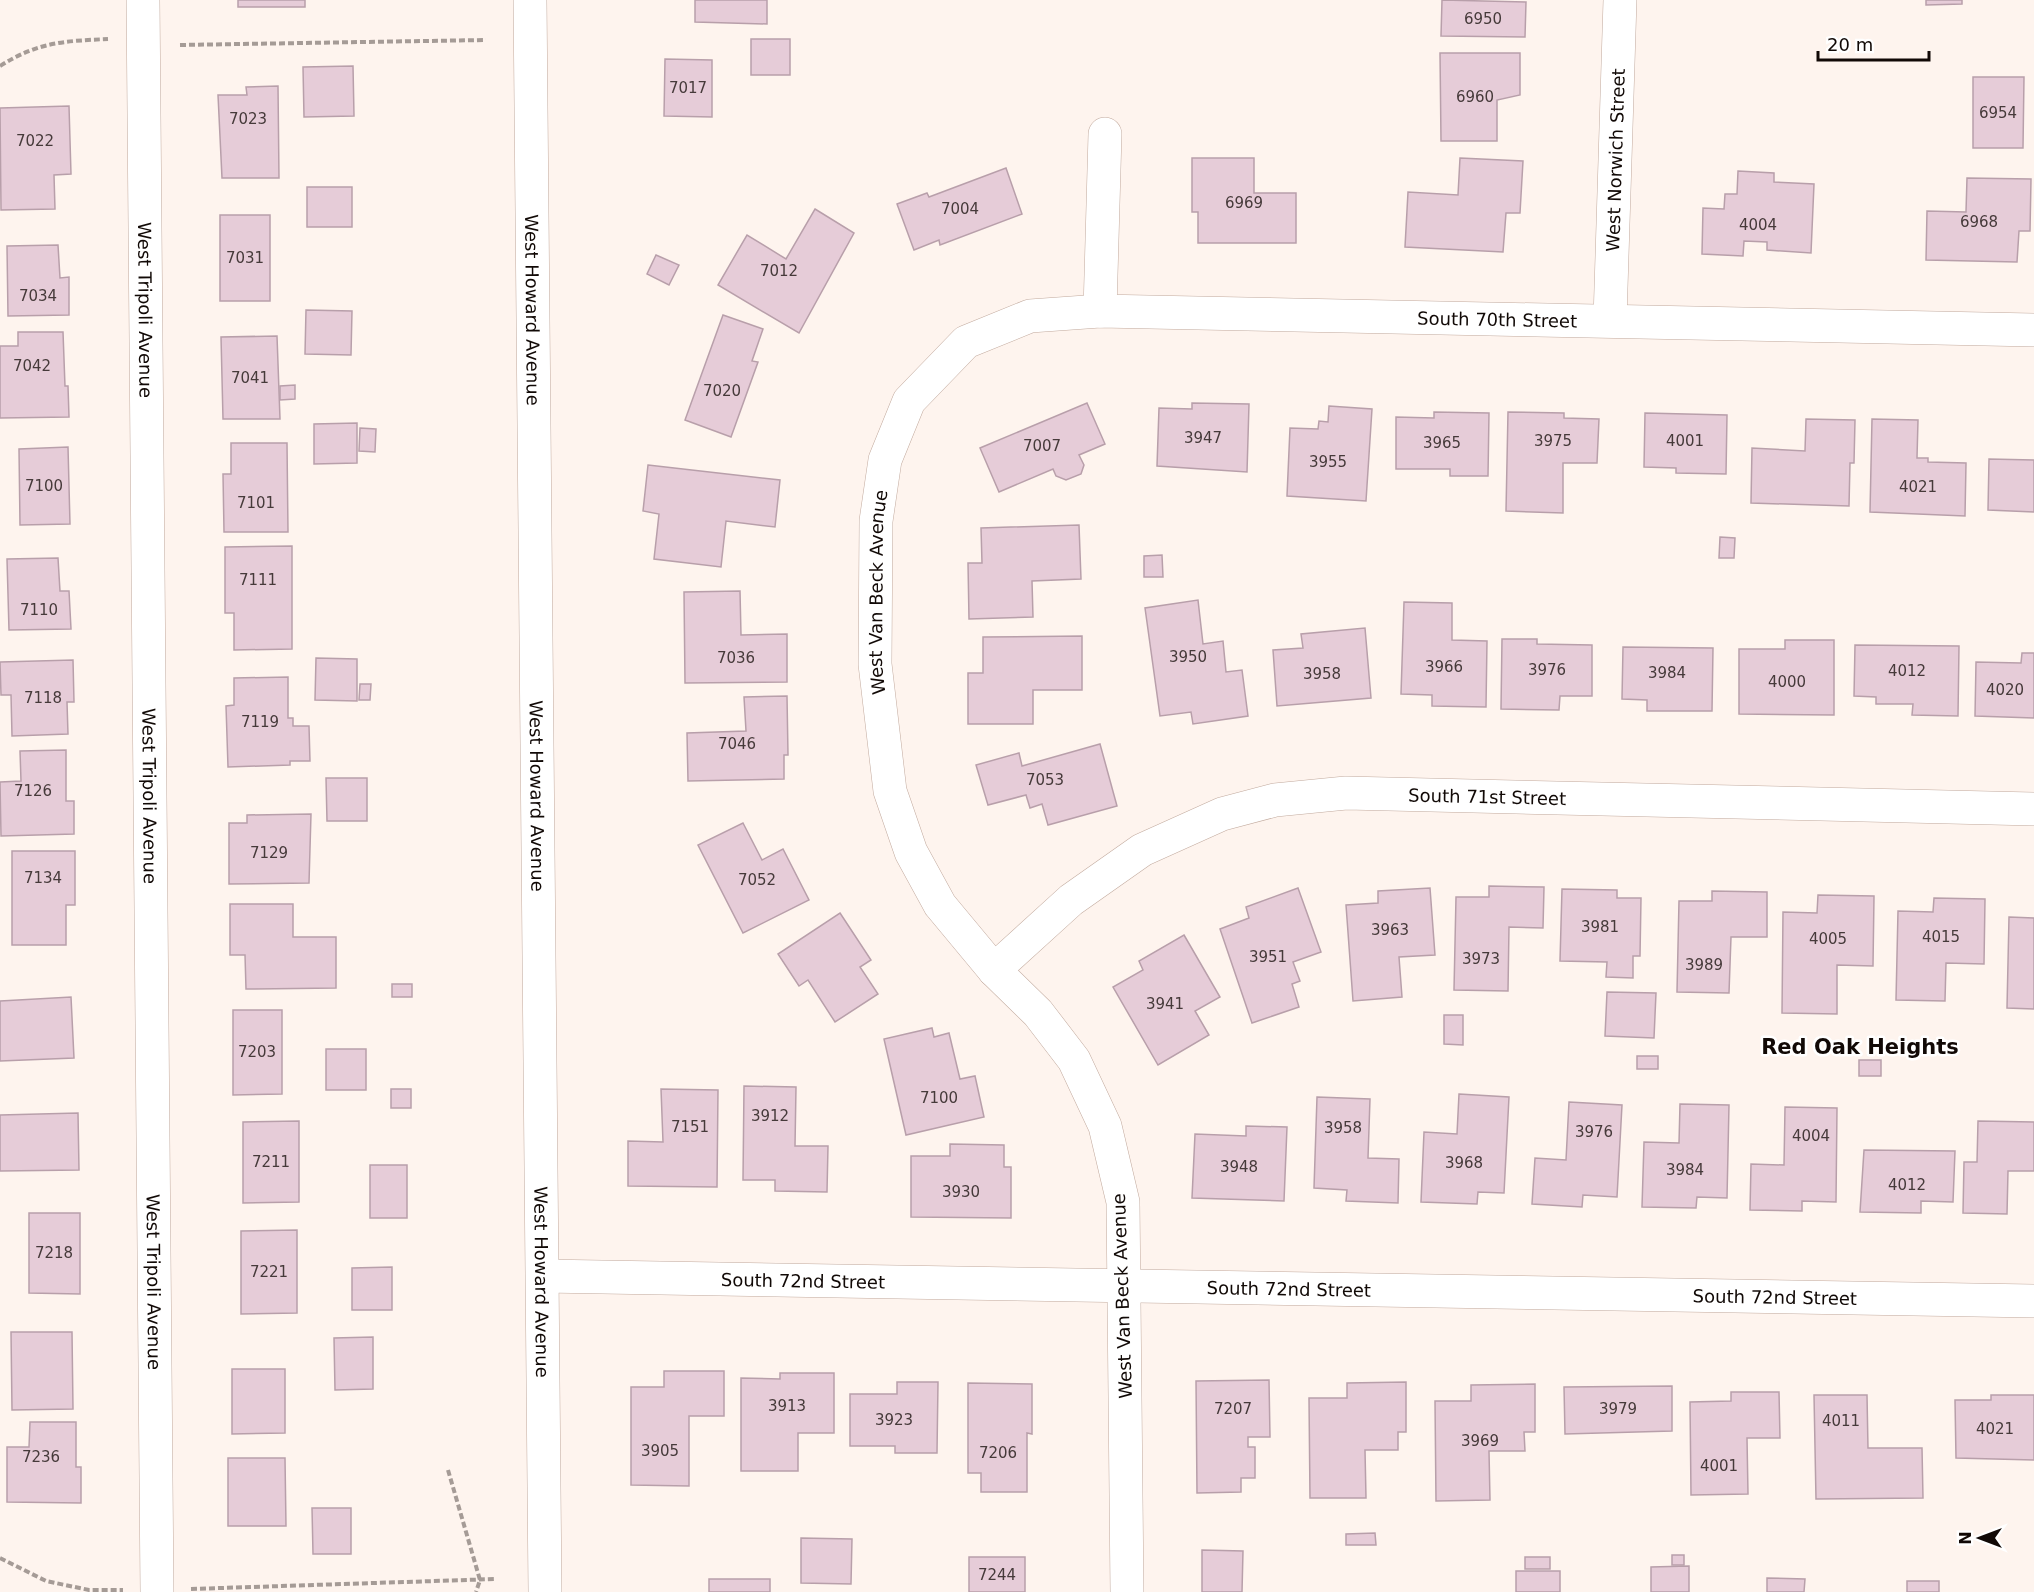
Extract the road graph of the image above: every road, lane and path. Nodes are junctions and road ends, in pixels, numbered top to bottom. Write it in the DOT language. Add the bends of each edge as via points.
graph roads {
  1 [pos="143,0"];
  2 [pos="530,0"];
  3 [pos="1620,0"];
  4 [pos="109,39"];
  5 [pos="486,40"];
  6 [pos="170,45"];
  7 [pos="0,66"];
  8 [pos="1105,134"];
  9 [pos="1100,310"];
  10 [pos="1610,320"];
  11 [pos="2034,330"];
  12 [pos="966,342"];
  13 [pos="2034,809"];
  14 [pos="994,970"];
  15 [pos="543,1276"];
  16 [pos="1125,1286"];
  17 [pos="2034,1301"];
  18 [pos="448,1470"];
  19 [pos="0,1558"];
  20 [pos="496,1579"];
  21 [pos="480,1580"];
  22 [pos="123,1590"];
  23 [pos="170,1591"];
  24 [pos="476,1592"];
  25 [pos="545,1592"];
  26 [pos="1127,1592"];
  1 -- 23 [label="street, West Tripoli Avenue"];
  2 -- 15 [label="street, West Howard Avenue"];
  3 -- 10 [label="street, West Norwich Street"];
  4 -- 7 [label="path" via="57,41"];
  5 -- 6 [label="path"];
  8 -- 9 [label="street"];
  9 -- 10 [label="street, South 70th Street"];
  9 -- 12 [label="street, South 70th Street" via="1030,316"];
  10 -- 11 [label="street, South 70th Street"];
  12 -- 14 [label="street, West Van Beck Avenue" via="909,401 885,460 876,521 875,664 890,791 911,852 940,906"];
  13 -- 14 [label="street, South 71st Street" via="1346,793 1275,800 1222,814 1142,850 1071,900"];
  14 -- 16 [label="street, West Van Beck Avenue" via="1038,1012 1074,1060 1105,1126 1123,1202"];
  15 -- 16 [label="street, South 72nd Street"];
  15 -- 25 [label="street, West Howard Avenue"];
  16 -- 17 [label="street, South 72nd Street"];
  16 -- 26 [label="street, West Van Beck Avenue"];
  18 -- 21 [label="path"];
  19 -- 22 [label="path" via="46,1581 89,1590"];
  20 -- 21 [label="path"];
  21 -- 23 [label="path"];
  21 -- 24 [label="path"];
}
